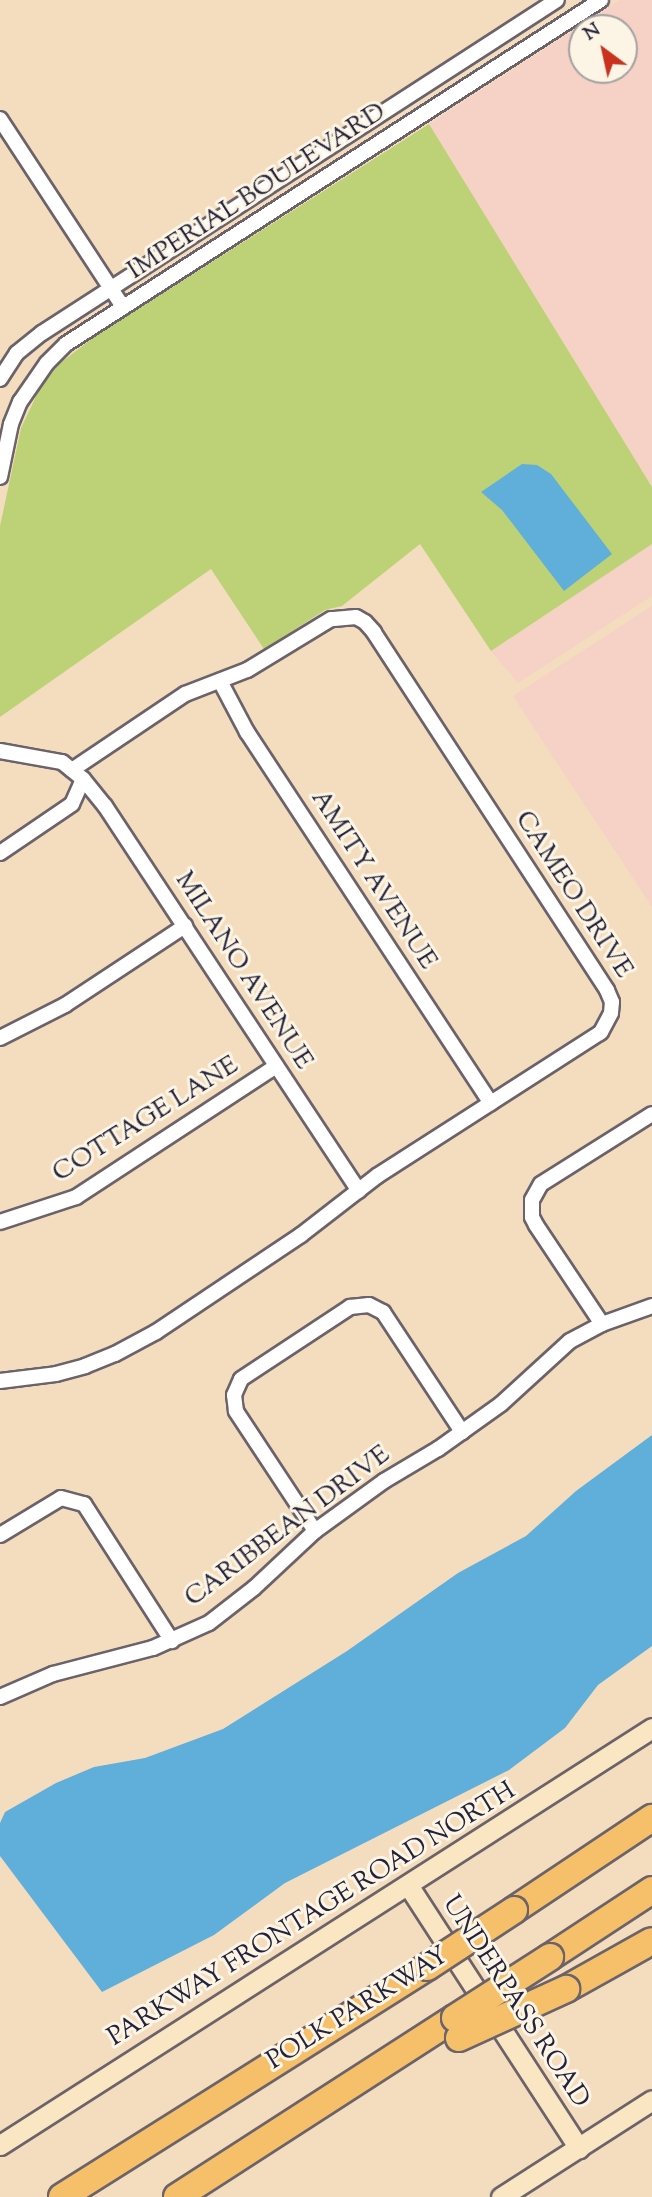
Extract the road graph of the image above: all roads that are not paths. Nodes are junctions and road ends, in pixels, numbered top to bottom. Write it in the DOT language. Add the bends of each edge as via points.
graph roads {
  1 [pos="556,0"];
  2 [pos="601,0"];
  3 [pos="0,119"];
  4 [pos="111,287"];
  5 [pos="123,307"];
  6 [pos="0,379"];
  7 [pos="0,477"];
  8 [pos="220,681"];
  9 [pos="0,751"];
  10 [pos="78,774"];
  11 [pos="0,853"];
  12 [pos="185,926"];
  13 [pos="0,1038"];
  14 [pos="276,1066"];
  15 [pos="491,1103"];
  16 [pos="652,1114"];
  17 [pos="359,1191"];
  18 [pos="0,1222"];
  19 [pos="652,1306"];
  20 [pos="602,1324"];
  21 [pos="0,1381"];
  22 [pos="462,1432"];
  23 [pos="315,1531"];
  24 [pos="0,1535"];
  25 [pos="172,1640"];
  26 [pos="0,1697"];
  27 [pos="652,1728"];
  28 [pos="652,1818"];
  29 [pos="408,1885"];
  30 [pos="652,1890"];
  31 [pos="652,1941"];
  32 [pos="457,2028"];
  33 [pos="652,2100"];
  34 [pos="0,2145"];
  35 [pos="579,2148"];
  36 [pos="62,2197"];
  37 [pos="177,2197"];
  38 [pos="501,2197"];
  1 -- 4 [label="street, IMPERIAL BOULEVARD"];
  2 -- 5 [label="street, IMPERIAL BOULEVARD"];
  3 -- 4 [label="street"];
  4 -- 5 [label="street"];
  4 -- 6 [label="street, IMPERIAL BOULEVARD" via="17,354"];
  5 -- 7 [label="street, IMPERIAL BOULEVARD" via="66,344 32,382 11,424"];
  8 -- 10 [label="street, CAMEO DRIVE" via="185,694"];
  8 -- 15 [label="street, AMITY AVENUE" via="247,732"];
  8 -- 15 [label="street, CAMEO DRIVE" via="247,670 331,619 342,616 365,622 607,990 611,1013 601,1032"];
  9 -- 10 [label="street" via="62,762"];
  10 -- 11 [label="street" via="72,804"];
  10 -- 12 [label="street, MILANO AVENUE" via="105,806"];
  12 -- 13 [label="street" via="65,1005"];
  12 -- 14 [label="street, MILANO AVENUE"];
  14 -- 17 [label="street, MILANO AVENUE"];
  14 -- 18 [label="street, COTTAGE LANE" via="76,1197"];
  15 -- 17 [label="street, CAMEO DRIVE"];
  16 -- 20 [label="street" via="541,1184 532,1200 536,1225"];
  17 -- 21 [label="street, CAMEO DRIVE" via="134,1345 56,1374"];
  19 -- 20 [label="street, CARIBBEAN DRIVE"];
  20 -- 22 [label="street, CARIBBEAN DRIVE" via="570,1341 501,1404"];
  22 -- 23 [label="street, CARIBBEAN DRIVE"];
  22 -- 23 [label="street" via="383,1312 369,1305 350,1307 241,1379 234,1395 236,1411"];
  23 -- 25 [label="street, CARIBBEAN DRIVE" via="231,1607"];
  24 -- 25 [label="street" via="61,1498 84,1504"];
  25 -- 26 [label="street, CARIBBEAN DRIVE" via="53,1674"];
  27 -- 29 [label="main road, PARKWAY FRONTAGE ROAD NORTH"];
  28 -- 36 [label="highway, POLK PARKWAY, bridge" via="427,1967"];
  29 -- 34 [label="main road, PARKWAY FRONTAGE ROAD NORTH"];
  29 -- 35 [label="main road, UNDERPASS ROAD"];
  30 -- 32 [label="highway, bridge" via="550,1957"];
  31 -- 32 [label="highway, bridge" via="566,1989"];
  32 -- 37 [label="highway" via="331,2096"];
  33 -- 35 [label="main road"];
  35 -- 38 [label="main road"];
}
